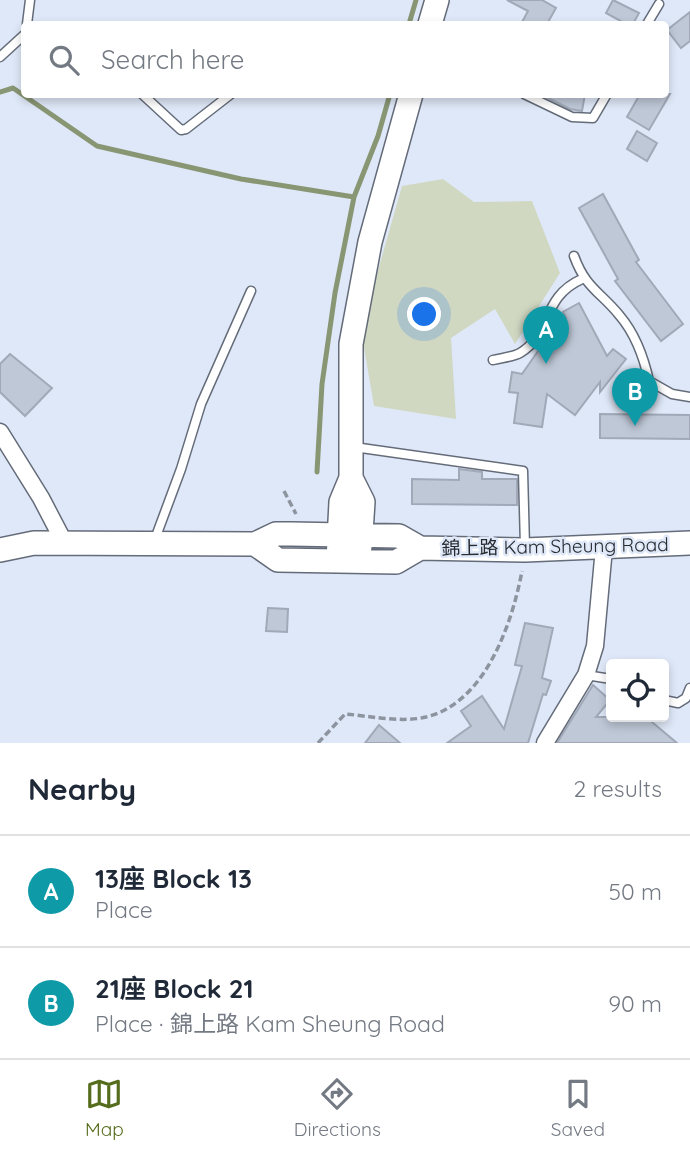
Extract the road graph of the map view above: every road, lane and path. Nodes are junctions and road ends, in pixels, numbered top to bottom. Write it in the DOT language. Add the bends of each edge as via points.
graph roads {
  1 [pos="30,0"];
  2 [pos="437,0"];
  3 [pos="659,4"];
  4 [pos="27,21"];
  5 [pos="431,21"];
  6 [pos="649,21"];
  7 [pos="21,38"];
  8 [pos="0,57"];
  9 [pos="146,98"];
  10 [pos="226,98"];
  11 [pos="410,98"];
  12 [pos="532,98"];
  13 [pos="605,98"];
  14 [pos="575,256"];
  15 [pos="582,279"];
  16 [pos="251,291"];
  17 [pos="493,360"];
  18 [pos="690,397"];
  19 [pos="0,432"];
  20 [pos="352,446"];
  21 [pos="285,491"];
  22 [pos="299,519"];
  23 [pos="349,534"];
  24 [pos="690,542"];
  25 [pos="65,544"];
  26 [pos="255,544"];
  27 [pos="152,545"];
  28 [pos="420,548"];
  29 [pos="604,548"];
  30 [pos="0,550"];
  31 [pos="525,550"];
  32 [pos="349,561"];
  33 [pos="586,675"];
  34 [pos="606,678"];
  35 [pos="690,688"];
  36 [pos="669,701"];
  37 [pos="318,743"];
  38 [pos="545,743"];
  1 -- 4 [label="lane"];
  2 -- 5 [label="main road"];
  3 -- 6 [label="lane"];
  7 -- 8 [label="lane"];
  9 -- 10 [label="lane" via="181,130"];
  11 -- 20 [label="main road" via="370,243 351,344"];
  12 -- 13 [label="lane" via="572,117 593,118"];
  14 -- 15 [label="lane"];
  15 -- 17 [label="lane" via="567,285 551,304 542,329 520,353"];
  15 -- 18 [label="lane" via="621,317 644,355 649,381 672,394"];
  16 -- 27 [label="lane" via="201,404"];
  19 -- 25 [label="street"];
  20 -- 23 [label="main road" via="351,478 341,502"];
  20 -- 31 [label="lane" via="523,471"];
  21 -- 22 [label="path"];
  23 -- 26 [label="main road, 錦上路 Kam Sheung Road" via="275,534"];
  23 -- 28 [label="main road, 錦上路 Kam Sheung Road" via="399,536"];
  23 -- 32 [label="main road"];
  24 -- 29 [label="main road, 錦上路 Kam Sheung Road"];
  25 -- 27 [label="main road, 錦上路 Kam Sheung Road"];
  25 -- 30 [label="main road, 錦上路 Kam Sheung Road" via="34,543"];
  26 -- 27 [label="main road, 錦上路 Kam Sheung Road"];
  26 -- 32 [label="main road, 錦上路 Kam Sheung Road" via="278,560"];
  28 -- 31 [label="main road, 錦上路 Kam Sheung Road"];
  28 -- 32 [label="main road, 錦上路 Kam Sheung Road" via="396,562"];
  29 -- 31 [label="main road, 錦上路 Kam Sheung Road"];
  29 -- 33 [label="street" via="595,646"];
  31 -- 37 [label="path" via="502,645 446,711 423,718 345,714"];
  33 -- 34 [label="lane"];
  33 -- 38 [label="street"];
  35 -- 36 [label="lane" via="678,703"];
}
